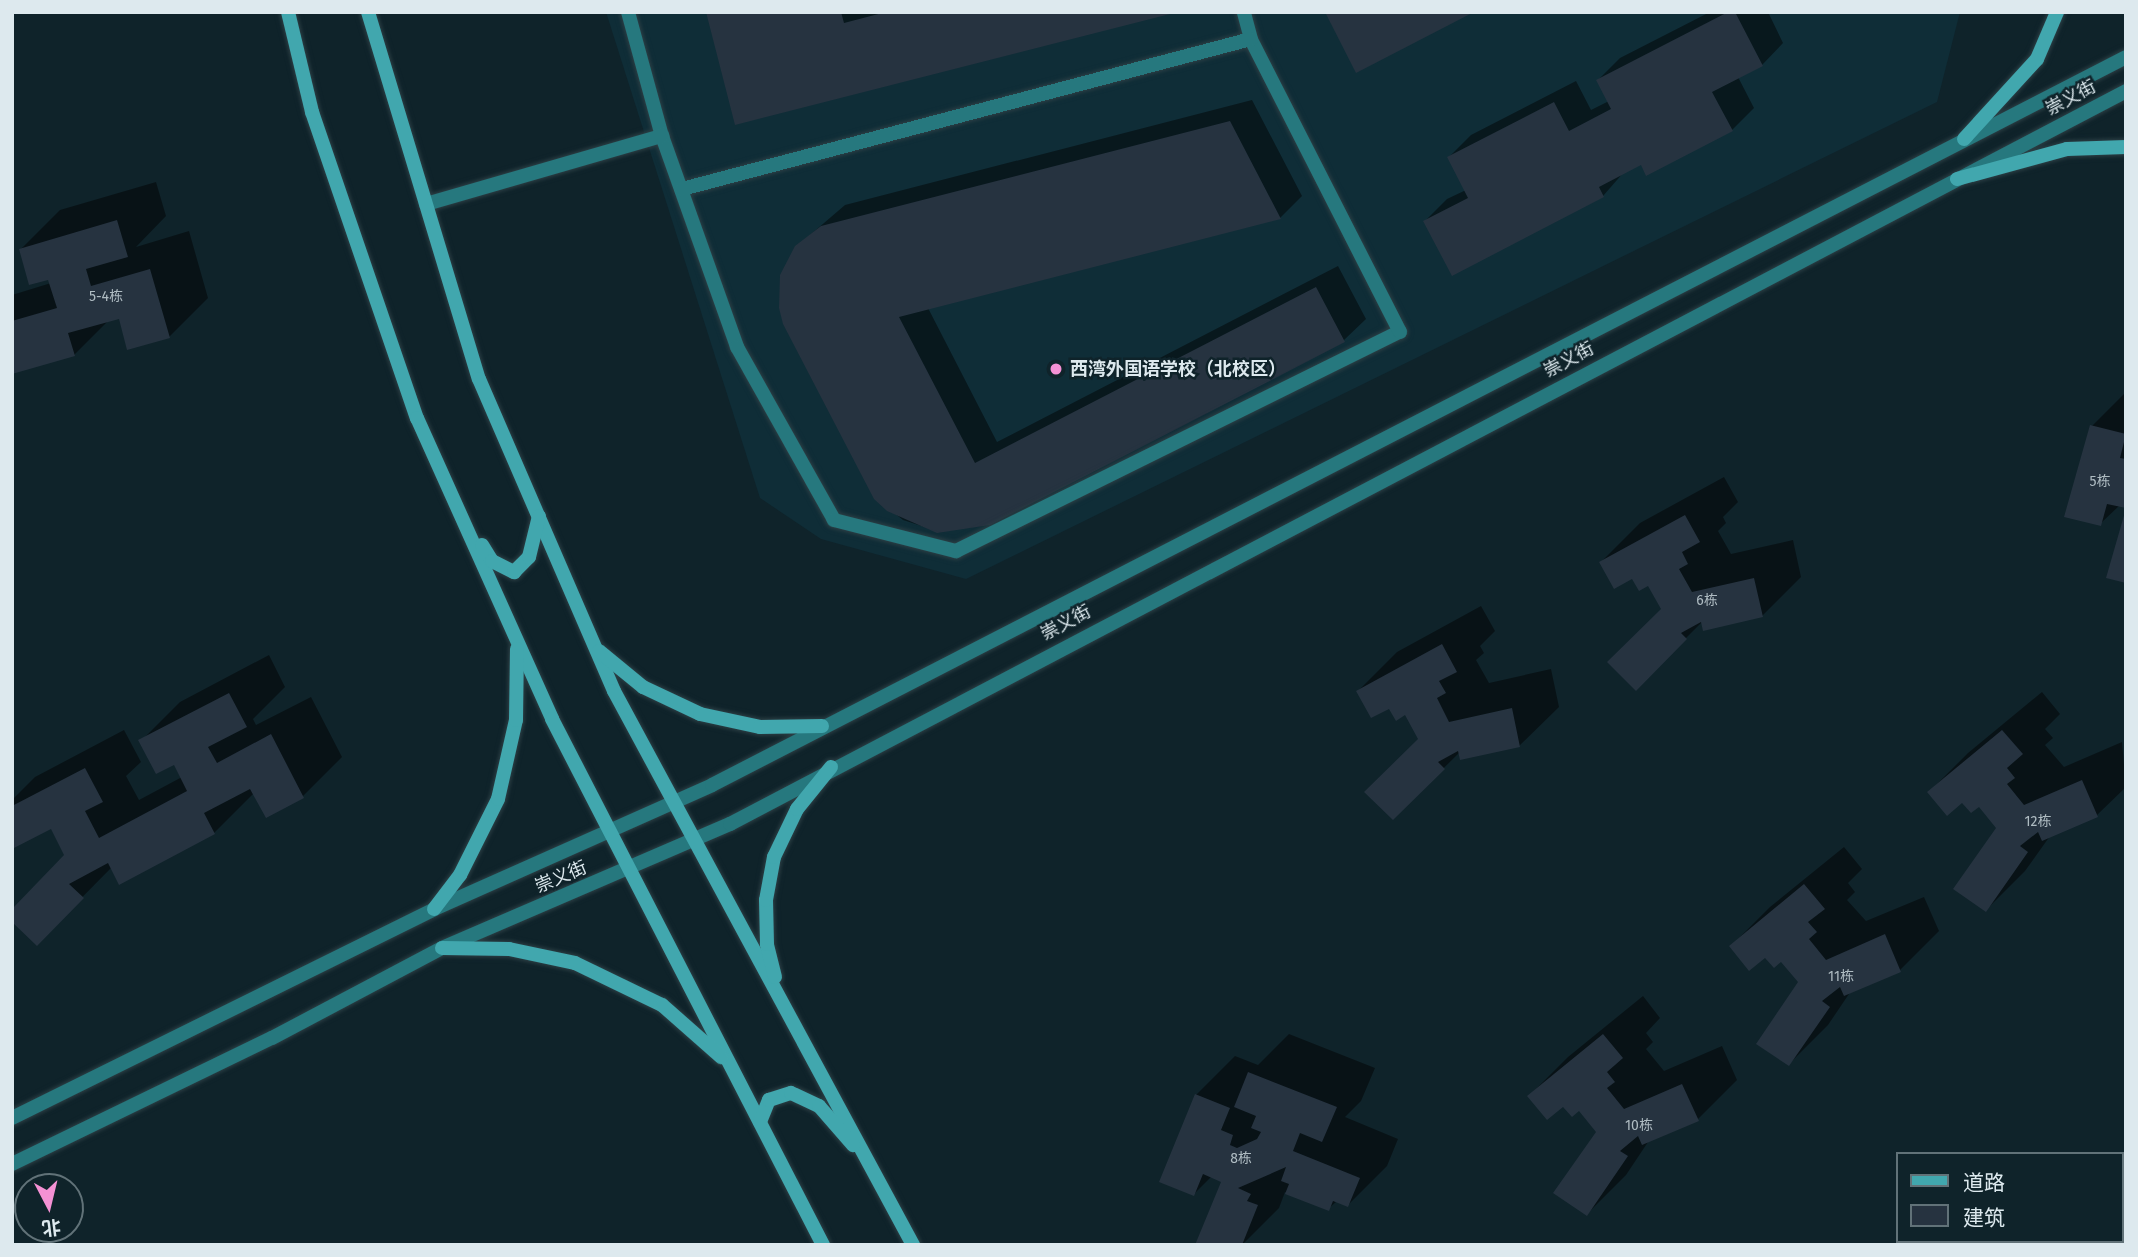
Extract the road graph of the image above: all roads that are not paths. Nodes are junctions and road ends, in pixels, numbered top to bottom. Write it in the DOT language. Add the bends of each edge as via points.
graph roads {
  1 [pos="288,12"];
  2 [pos="368,12"];
  3 [pos="628,12"];
  4 [pos="1244,12"];
  5 [pos="2057,12"];
  6 [pos="1251,39"];
  7 [pos="2126,57"];
  8 [pos="2126,91"];
  9 [pos="662,136"];
  10 [pos="1964,139"];
  11 [pos="2126,147"];
  12 [pos="1957,179"];
  13 [pos="682,189"];
  14 [pos="426,204"];
  15 [pos="449,489"];
  16 [pos="538,516"];
  17 [pos="517,640"];
  18 [pos="596,647"];
  19 [pos="822,726"];
  20 [pos="831,768"];
  21 [pos="675,802"];
  22 [pos="610,832"];
  23 [pos="695,839"];
  24 [pos="629,869"];
  25 [pos="434,909"];
  26 [pos="442,948"];
  27 [pos="796,1026"];
  28 [pos="733,1071"];
  29 [pos="12,1118"];
  30 [pos="760,1122"];
  31 [pos="12,1164"];
  32 [pos="870,1164"];
  33 [pos="823,1245"];
  34 [pos="914,1245"];
  1 -- 15 [label="street" via="313,112 418,418"];
  2 -- 14 [label="street"];
  3 -- 9 [label="street"];
  4 -- 6 [label="street"];
  5 -- 10 [label="street" via="2037,59"];
  6 -- 13 [label="street"];
  6 -- 13 [label="street" via="1400,332 957,551 834,520 737,348"];
  7 -- 10 [label="street"];
  8 -- 12 [label="street, 崇义街"];
  9 -- 13 [label="street"];
  9 -- 14 [label="street"];
  10 -- 19 [label="street"];
  11 -- 12 [label="street" via="2067,149"];
  12 -- 20 [label="street, 崇义街"];
  14 -- 16 [label="street" via="479,379"];
  15 -- 16 [label="street" via="492,561 514,572 529,556"];
  15 -- 17 [label="street"];
  16 -- 18 [label="street"];
  17 -- 22 [label="street"];
  17 -- 25 [label="street" via="516,720 498,799 460,875"];
  18 -- 19 [label="street" via="643,687 700,714 760,727"];
  18 -- 21 [label="street"];
  19 -- 21 [label="street"];
  20 -- 23 [label="street, 崇义街"];
  20 -- 27 [label="street" via="797,808 774,857 766,900 767,944 777,986"];
  21 -- 22 [label="street"];
  21 -- 23 [label="street"];
  22 -- 24 [label="street"];
  22 -- 25 [label="street"];
  23 -- 24 [label="street, 崇义街"];
  23 -- 27 [label="street"];
  24 -- 26 [label="street, 崇义街"];
  24 -- 28 [label="street"];
  25 -- 29 [label="street"];
  26 -- 28 [label="street" via="509,948 542,954 620,981 700,1035"];
  26 -- 31 [label="street, 崇义街" via="272,1038"];
  27 -- 32 [label="street"];
  28 -- 30 [label="street"];
  30 -- 32 [label="street" via="769,1100 791,1093 819,1106"];
  30 -- 33 [label="street"];
  32 -- 34 [label="street"];
}
